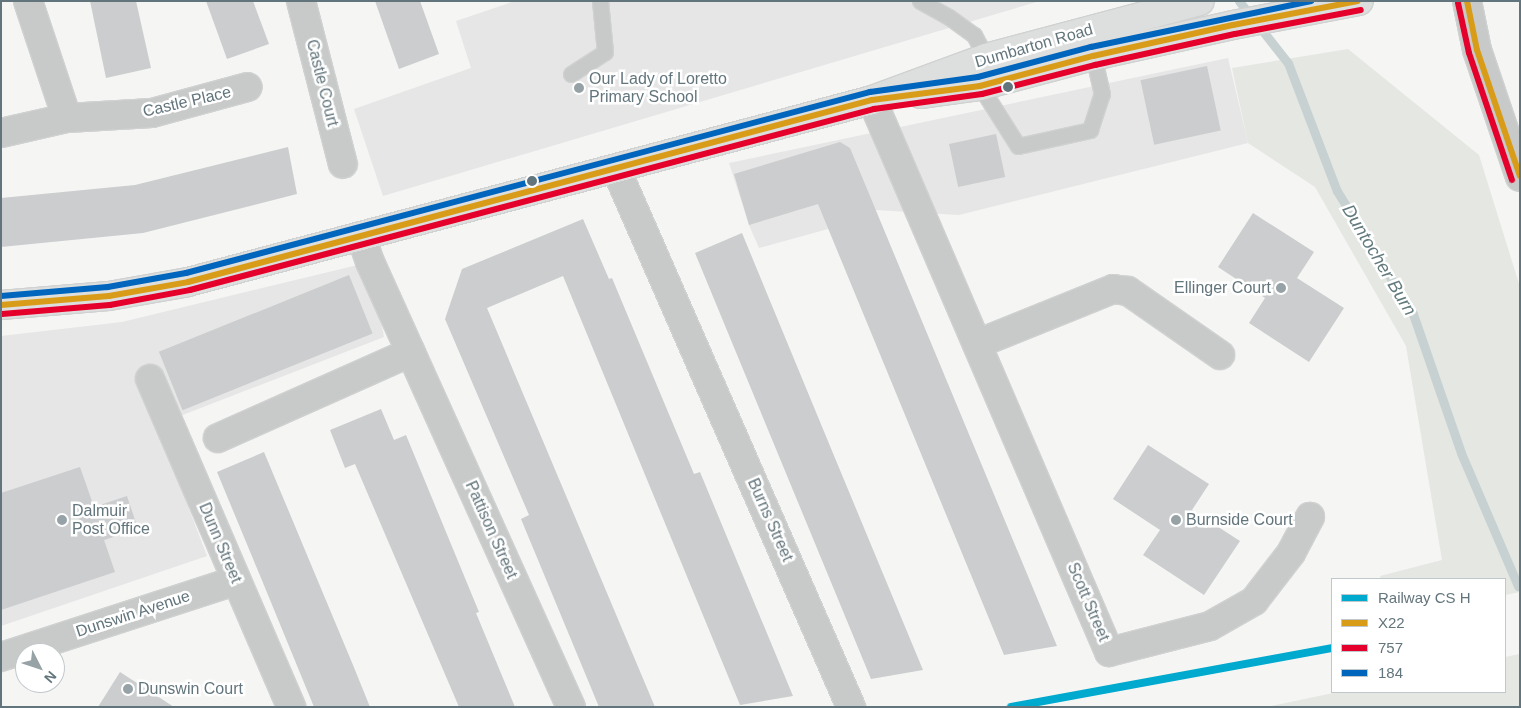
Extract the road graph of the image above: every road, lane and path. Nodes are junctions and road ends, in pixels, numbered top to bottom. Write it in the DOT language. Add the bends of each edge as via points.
graph roads {
  1 [pos="28,1"];
  2 [pos="301,1"];
  3 [pos="600,1"];
  4 [pos="920,1"];
  5 [pos="1200,1"];
  6 [pos="1359,1"];
  7 [pos="1467,1"];
  8 [pos="1094,56"];
  9 [pos="986,58"];
  10 [pos="571,74"];
  11 [pos="980,86"];
  12 [pos="248,87"];
  13 [pos="872,100"];
  14 [pos="67,118"];
  15 [pos="1,134"];
  16 [pos="343,164"];
  17 [pos="616,169"];
  18 [pos="1520,177"];
  19 [pos="361,236"];
  20 [pos="1,305"];
  21 [pos="977,344"];
  22 [pos="411,352"];
  23 [pos="1220,355"];
  24 [pos="150,379"];
  25 [pos="218,438"];
  26 [pos="1310,517"];
  27 [pos="236,581"];
  28 [pos="1,657"];
  29 [pos="291,707"];
  30 [pos="571,707"];
  31 [pos="851,707"];
  1 -- 14 [label="street"];
  2 -- 16 [label="street, Castle Court"];
  3 -- 10 [label="lane" via="605,52"];
  4 -- 9 [label="lane" via="974,35"];
  5 -- 9 [label="main road, Dumbarton Road"];
  6 -- 8 [label="main road, Dumbarton Road"];
  7 -- 18 [label="street" via="1477,50"];
  8 -- 11 [label="main road, Dumbarton Road"];
  8 -- 11 [label="lane" via="1102,94 1090,130 1018,146"];
  9 -- 13 [label="main road, Dumbarton Road"];
  11 -- 13 [label="main road, Dumbarton Road"];
  12 -- 14 [label="street, Castle Place" via="152,113"];
  13 -- 17 [label="main road, Dumbarton Road"];
  13 -- 21 [label="street, Scott Street"];
  14 -- 15 [label="street, Castle Place"];
  17 -- 19 [label="main road, Dumbarton Road"];
  17 -- 31 [label="street, Burns Street"];
  19 -- 20 [label="main road, Dumbarton Road" via="151,290"];
  19 -- 22 [label="street, Pattison Street"];
  21 -- 23 [label="street" via="1113,288 1128,291"];
  21 -- 26 [label="street, Scott Street" via="1109,652 1210,626 1254,601 1291,553"];
  22 -- 25 [label="street"];
  22 -- 30 [label="street, Pattison Street"];
  24 -- 27 [label="street, Dunn Street"];
  27 -- 28 [label="street, Dunswin Avenue"];
  27 -- 29 [label="street, Dunn Street"];
}
